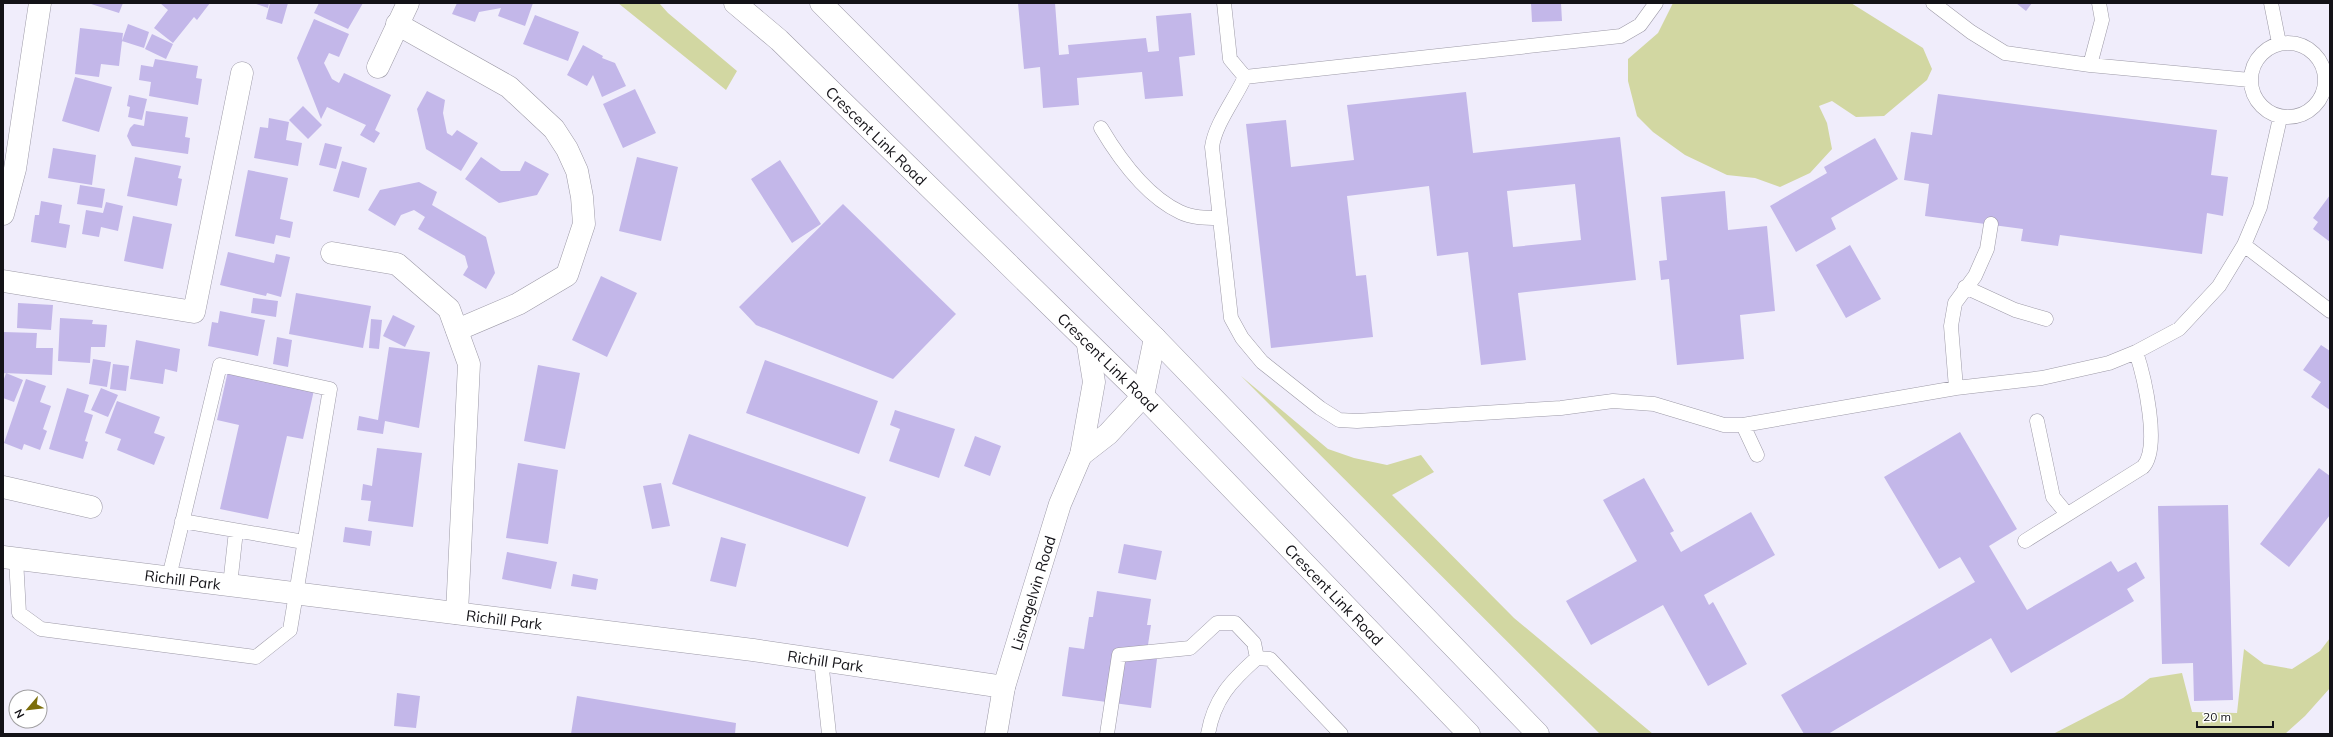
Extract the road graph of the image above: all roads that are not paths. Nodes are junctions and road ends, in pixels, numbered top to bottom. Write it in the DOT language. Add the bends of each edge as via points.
graph roads {
  1 [pos="40,3"];
  2 [pos="408,3"];
  3 [pos="735,3"];
  4 [pos="820,3"];
  5 [pos="1224,3"];
  6 [pos="1656,3"];
  7 [pos="1933,3"];
  8 [pos="2099,3"];
  9 [pos="2272,3"];
  10 [pos="397,24"];
  11 [pos="2279,44"];
  12 [pos="2090,65"];
  13 [pos="378,67"];
  14 [pos="242,73"];
  15 [pos="1245,77"];
  16 [pos="2328,78"];
  17 [pos="2250,80"];
  18 [pos="2280,118"];
  19 [pos="1101,128"];
  20 [pos="9,167"];
  21 [pos="3,214"];
  22 [pos="1219,218"];
  23 [pos="1991,224"];
  24 [pos="2244,245"];
  25 [pos="332,253"];
  26 [pos="3,281"];
  27 [pos="1965,287"];
  28 [pos="2330,311"];
  29 [pos="2046,319"];
  30 [pos="457,330"];
  31 [pos="1155,338"];
  32 [pos="1088,345"];
  33 [pos="2136,352"];
  34 [pos="1956,388"];
  35 [pos="1143,396"];
  36 [pos="2037,421"];
  37 [pos="1743,425"];
  38 [pos="1081,455"];
  39 [pos="1757,455"];
  40 [pos="3,487"];
  41 [pos="92,507"];
  42 [pos="2067,514"];
  43 [pos="182,522"];
  44 [pos="236,531"];
  45 [pos="2025,541"];
  46 [pos="304,542"];
  47 [pos="9,558"];
  48 [pos="169,577"];
  49 [pos="230,585"];
  50 [pos="296,592"];
  51 [pos="457,613"];
  52 [pos="1257,658"];
  53 [pos="821,660"];
  54 [pos="1004,687"];
  55 [pos="829,734"];
  56 [pos="996,734"];
  57 [pos="1107,734"];
  58 [pos="1208,734"];
  59 [pos="1341,734"];
  60 [pos="1469,734"];
  61 [pos="1538,734"];
  1 -- 20 [label="main road"];
  2 -- 10 [label="main road"];
  3 -- 32 [label="main road, Crescent Link Road" via="779,40"];
  4 -- 31 [label="main road"];
  5 -- 15 [label="lane" via="1230,59"];
  6 -- 15 [label="lane" via="1640,25 1621,36"];
  7 -- 12 [label="lane" via="1971,32 2006,53"];
  8 -- 12 [label="lane" via="2102,20"];
  9 -- 11 [label="lane"];
  10 -- 13 [label="main road"];
  10 -- 30 [label="main road" via="509,87 554,130 577,170 584,224 567,275 518,304"];
  11 -- 16 [label="lane" via="2295,43 2310,50 2321,62"];
  11 -- 17 [label="lane" via="2265,50 2255,61"];
  12 -- 17 [label="lane"];
  14 -- 26 [label="main road" via="194,312"];
  15 -- 22 [label="lane" via="1214,133 1212,147"];
  16 -- 18 [label="lane" via="2317,104 2307,113 2294,118"];
  17 -- 18 [label="lane" via="2257,102"];
  18 -- 24 [label="lane" via="2260,207"];
  19 -- 22 [label="lane" via="1121,159 1166,203 1180,212 1200,218"];
  20 -- 21 [label="main road"];
  22 -- 37 [label="lane" via="1231,318 1242,338 1262,362 1339,420 1561,408 1613,401 1654,404 1724,424"];
  23 -- 27 [label="lane" via="1987,249 1975,276"];
  24 -- 28 [label="lane"];
  24 -- 33 [label="lane" via="2219,286 2179,329"];
  25 -- 30 [label="main road" via="397,264 449,309"];
  27 -- 29 [label="lane" via="2015,310"];
  27 -- 34 [label="lane" via="1955,303 1951,326"];
  30 -- 51 [label="main road" via="469,364"];
  31 -- 35 [label="main road"];
  31 -- 61 [label="main road"];
  32 -- 35 [label="main road, Crescent Link Road"];
  32 -- 38 [label="main road, Lisnagelvin Road" via="1094,382"];
  33 -- 34 [label="lane" via="2109,363 2042,378"];
  33 -- 42 [label="lane" via="2144,375 2152,442 2148,461 2143,467"];
  34 -- 37 [label="lane"];
  35 -- 38 [label="main road, Lisnagelvin Road" via="1108,434"];
  35 -- 60 [label="main road, Crescent Link Road"];
  36 -- 42 [label="lane" via="2053,497"];
  37 -- 39 [label="lane"];
  38 -- 54 [label="main road, Lisnagelvin Road" via="1060,504"];
  40 -- 41 [label="main road"];
  42 -- 45 [label="lane"];
  43 -- 44 [label="lane"];
  43 -- 46 [label="lane" via="220,364 330,389"];
  43 -- 48 [label="lane"];
  44 -- 46 [label="lane"];
  44 -- 49 [label="lane"];
  46 -- 50 [label="lane"];
  47 -- 48 [label="main road, Richill Park"];
  47 -- 50 [label="lane" via="19,613 41,629 256,657 290,630"];
  48 -- 49 [label="main road, Richill Park"];
  49 -- 50 [label="main road, Richill Park"];
  50 -- 51 [label="main road, Richill Park"];
  51 -- 53 [label="main road, Richill Park"];
  52 -- 57 [label="lane" via="1254,643 1235,623 1216,623 1190,648 1119,655"];
  52 -- 58 [label="lane" via="1221,694 1210,720"];
  52 -- 59 [label="lane" via="1270,659"];
  53 -- 54 [label="main road, Richill Park"];
  53 -- 55 [label="lane"];
  54 -- 56 [label="main road, Lisnagelvin Road"];
}
